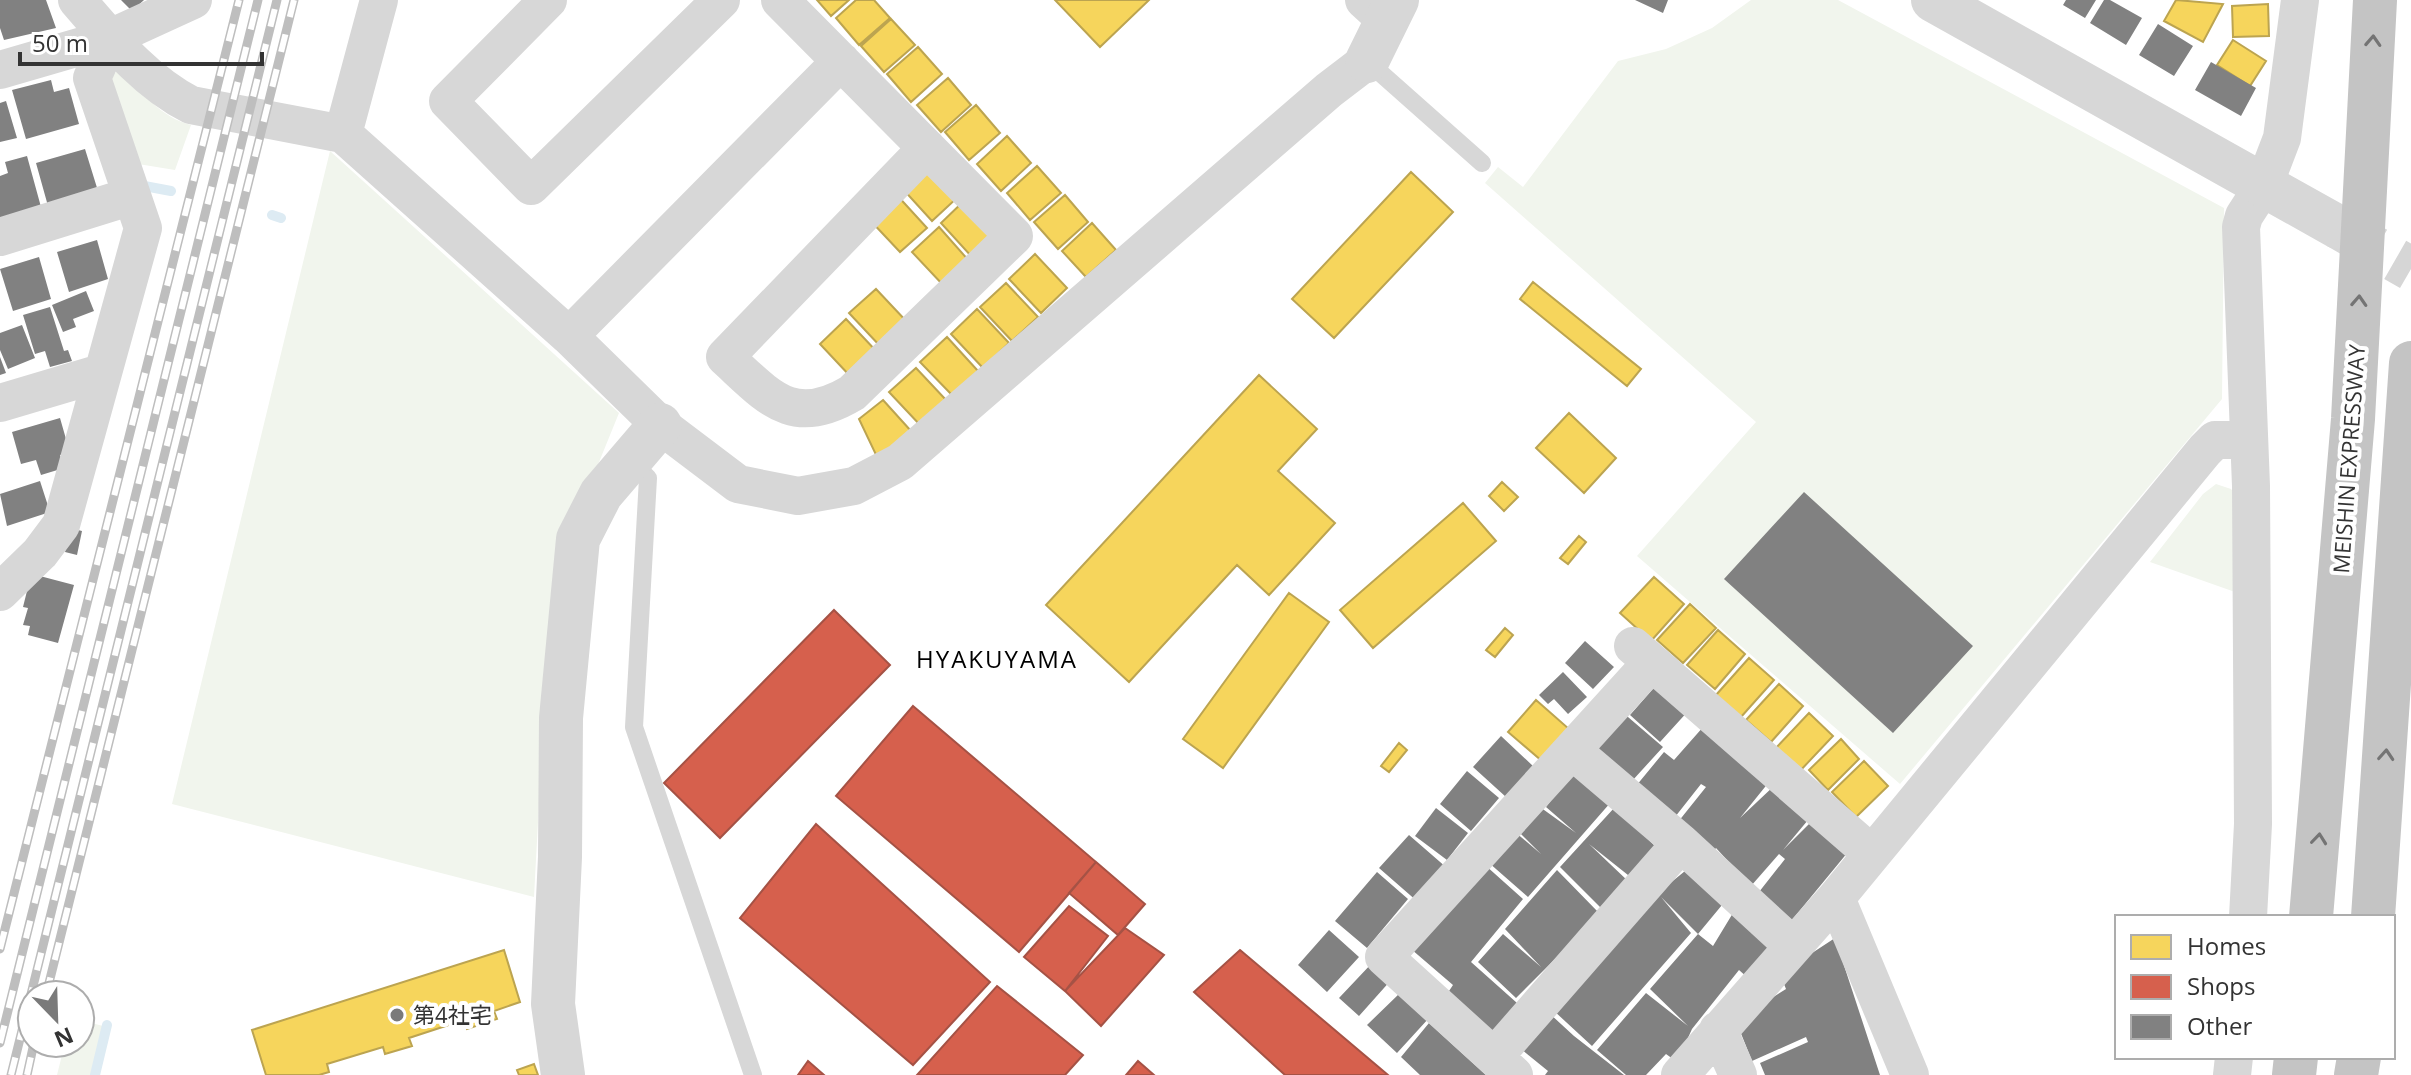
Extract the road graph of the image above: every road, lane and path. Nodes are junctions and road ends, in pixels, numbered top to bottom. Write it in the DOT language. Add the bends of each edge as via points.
graph roads {
  1 [pos="77,0"];
  2 [pos="193,0"];
  3 [pos="379,0"];
  4 [pos="548,0"];
  5 [pos="721,0"];
  6 [pos="780,0"];
  7 [pos="1933,0"];
  8 [pos="2300,0"];
  9 [pos="2375,0"];
  10 [pos="1383,7"];
  11 [pos="110,38"];
  12 [pos="841,61"];
  13 [pos="1367,61"];
  14 [pos="0,70"];
  15 [pos="343,134"];
  16 [pos="927,148"];
  17 [pos="1482,163"];
  18 [pos="2264,185"];
  19 [pos="132,196"];
  20 [pos="2338,227"];
  21 [pos="0,237"];
  22 [pos="569,336"];
  23 [pos="2411,363"];
  24 [pos="101,373"];
  25 [pos="0,403"];
  26 [pos="660,425"];
  27 [pos="2247,440"];
  28 [pos="629,459"];
  29 [pos="0,592"];
  30 [pos="1574,752"];
  31 [pos="1681,843"];
  32 [pos="1872,854"];
  33 [pos="1836,898"];
  34 [pos="2248,915"];
  35 [pos="2311,915"];
  36 [pos="2373,915"];
  37 [pos="1793,946"];
  38 [pos="1718,1030"];
  39 [pos="1504,1066"];
  40 [pos="563,1075"];
  41 [pos="753,1075"];
  42 [pos="1680,1075"];
  43 [pos="1738,1075"];
  44 [pos="1910,1075"];
  1 -- 11 [label="street"];
  2 -- 11 [label="street"];
  3 -- 15 [label="street"];
  4 -- 5 [label="street" via="448,101 531,186"];
  6 -- 12 [label="street"];
  7 -- 18 [label="street"];
  8 -- 18 [label="street" via="2282,138"];
  35 -- 9 [label="highway, MEISHIN EXPRESSWAY, one-way" via="2353,419"];
  10 -- 13 [label="street"];
  11 -- 14 [label="street"];
  11 -- 15 [label="street" via="169,94 191,105"];
  11 -- 19 [label="street" via="92,78"];
  12 -- 16 [label="street"];
  12 -- 22 [label="street"];
  13 -- 17 [label="lane"];
  13 -- 26 [label="street" via="900,462 854,486 798,496 738,484"];
  15 -- 22 [label="street"];
  16 -- 16 [label="street" via="1014,236 852,393 831,406 798,410 773,401 725,357"];
  18 -- 20 [label="street"];
  18 -- 27 [label="street" via="2241,227"];
  19 -- 21 [label="street"];
  19 -- 24 [label="street" via="143,228"];
  22 -- 26 [label="street"];
  36 -- 23 [label="highway, one-way"];
  24 -- 25 [label="street"];
  24 -- 29 [label="street" via="61,525"];
  26 -- 28 [label="street"];
  27 -- 32 [label="street" via="2215,440 2205,450"];
  27 -- 34 [label="street" via="2253,808"];
  28 -- 40 [label="street" via="601,494 578,539 560,731 553,1004"];
  28 -- 41 [label="lane" via="648,478 634,727"];
  30 -- 31 [label="street"];
  30 -- 32 [label="street" via="1642,655"];
  30 -- 39 [label="street" via="1384,957"];
  31 -- 37 [label="street"];
  31 -- 39 [label="street"];
  32 -- 33 [label="street"];
  33 -- 37 [label="street"];
  33 -- 44 [label="street"];
  37 -- 38 [label="street"];
  38 -- 42 [label="street"];
  38 -- 43 [label="street"];
}
